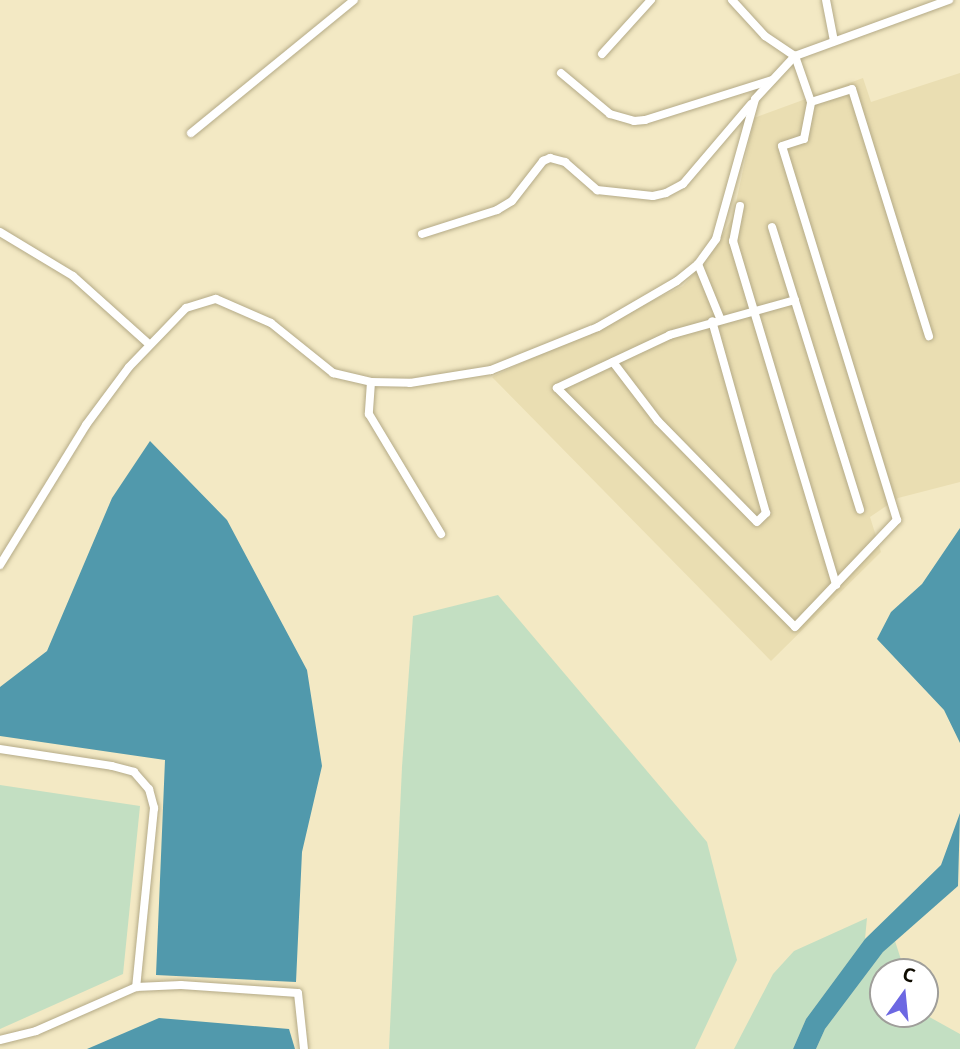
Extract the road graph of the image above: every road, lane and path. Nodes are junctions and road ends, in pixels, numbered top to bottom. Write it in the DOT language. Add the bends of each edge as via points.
graph roads {
  1 [pos="354,0"];
  2 [pos="651,0"];
  3 [pos="732,0"];
  4 [pos="827,0"];
  5 [pos="950,0"];
  6 [pos="834,41"];
  7 [pos="602,54"];
  8 [pos="795,56"];
  9 [pos="561,73"];
  10 [pos="772,80"];
  11 [pos="755,99"];
  12 [pos="811,102"];
  13 [pos="191,134"];
  14 [pos="740,206"];
  15 [pos="772,227"];
  16 [pos="0,232"];
  17 [pos="422,234"];
  18 [pos="698,264"];
  19 [pos="794,300"];
  20 [pos="754,310"];
  21 [pos="716,320"];
  22 [pos="929,337"];
  23 [pos="150,345"];
  24 [pos="613,362"];
  25 [pos="371,382"];
  26 [pos="860,510"];
  27 [pos="441,534"];
  28 [pos="0,565"];
  29 [pos="836,585"];
  30 [pos="0,749"];
  31 [pos="136,987"];
  32 [pos="0,1040"];
  33 [pos="304,1049"];
  1 -- 13 [label="lane"];
  2 -- 7 [label="lane"];
  3 -- 8 [label="lane" via="765,36"];
  4 -- 6 [label="lane"];
  5 -- 6 [label="lane"];
  6 -- 8 [label="lane"];
  8 -- 10 [label="lane"];
  8 -- 12 [label="lane"];
  9 -- 10 [label="lane" via="610,114 634,121"];
  10 -- 11 [label="lane"];
  11 -- 17 [label="lane" via="683,184 666,193 653,196 597,190 565,162 551,158 543,161 512,201 497,210"];
  11 -- 18 [label="lane" via="716,239"];
  12 -- 22 [label="lane" via="852,89"];
  12 -- 29 [label="lane" via="804,139 782,146 897,520"];
  14 -- 20 [label="lane" via="733,241"];
  15 -- 19 [label="lane"];
  16 -- 23 [label="lane" via="74,276"];
  18 -- 21 [label="lane"];
  18 -- 25 [label="lane" via="598,327 491,370 422,382"];
  19 -- 20 [label="lane"];
  19 -- 26 [label="lane"];
  20 -- 21 [label="lane"];
  20 -- 29 [label="lane"];
  21 -- 24 [label="lane"];
  21 -- 24 [label="lane" via="766,513 757,522 658,421"];
  23 -- 25 [label="lane" via="186,309 216,299 271,323 333,373"];
  23 -- 28 [label="lane" via="86,425"];
  24 -- 29 [label="lane" via="557,388 795,627"];
  25 -- 27 [label="lane" via="369,414"];
  30 -- 31 [label="lane" via="134,772 149,789 154,808"];
  31 -- 32 [label="lane" via="36,1031"];
  31 -- 33 [label="lane" via="181,985 298,993"];
}
